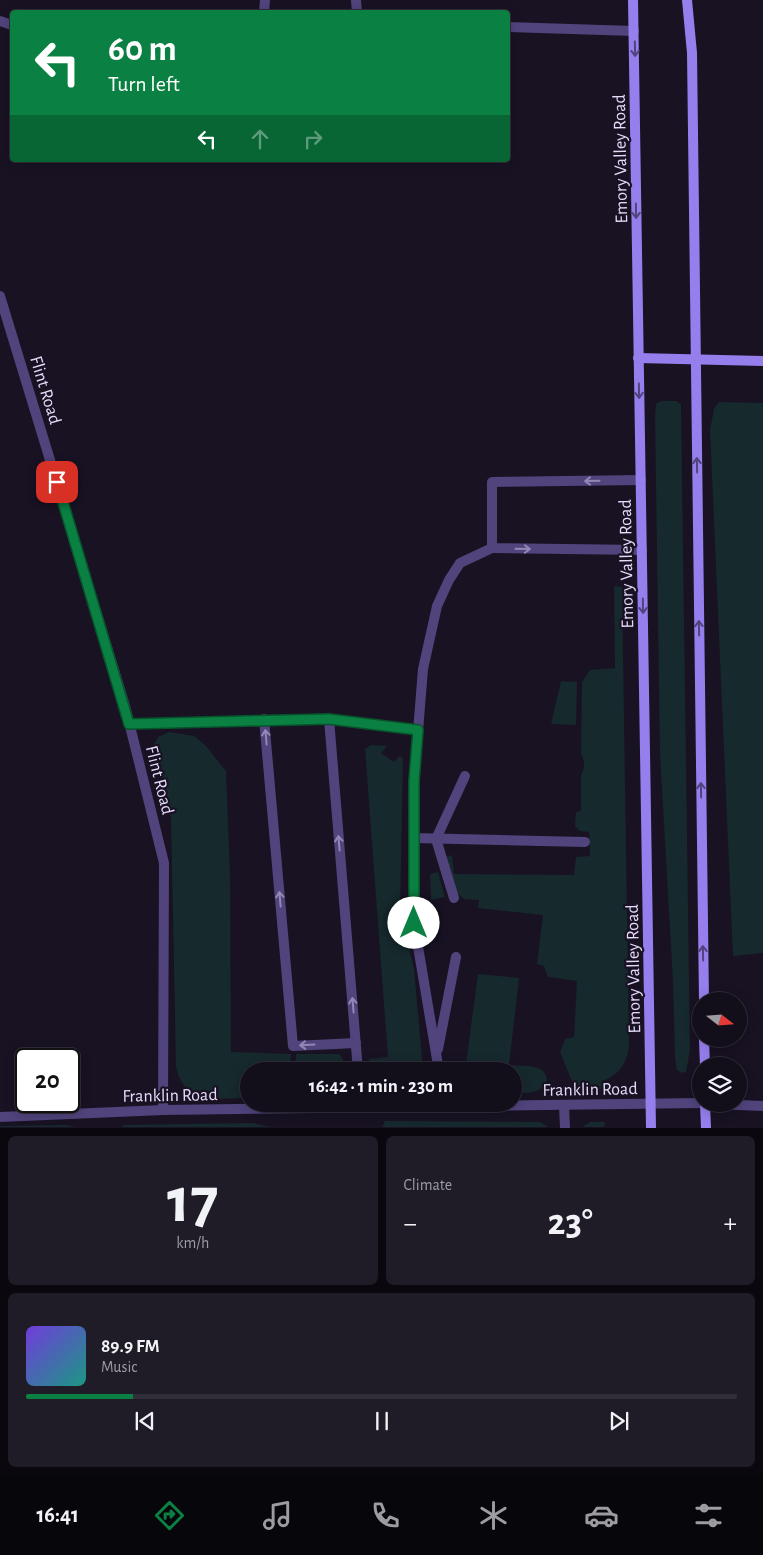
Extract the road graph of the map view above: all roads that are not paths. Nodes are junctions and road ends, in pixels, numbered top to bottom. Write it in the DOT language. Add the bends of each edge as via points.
graph roads {
  1 [pos="633,0"];
  2 [pos="688,0"];
  3 [pos="510,28"];
  4 [pos="634,31"];
  5 [pos="0,296"];
  6 [pos="638,358"];
  7 [pos="694,358"];
  8 [pos="763,361"];
  9 [pos="641,480"];
  10 [pos="492,548"];
  11 [pos="642,550"];
  12 [pos="264,719"];
  13 [pos="329,719"];
  14 [pos="129,724"];
  15 [pos="418,730"];
  16 [pos="465,776"];
  17 [pos="414,838"];
  18 [pos="436,838"];
  19 [pos="586,842"];
  20 [pos="454,898"];
  21 [pos="456,957"];
  22 [pos="704,992"];
  23 [pos="356,1043"];
  24 [pos="436,1056"];
  25 [pos="357,1062"];
  26 [pos="437,1062"];
  27 [pos="692,1103"];
  28 [pos="651,1104"];
  29 [pos="747,1105"];
  30 [pos="522,1106"];
  31 [pos="564,1106"];
  32 [pos="763,1106"];
  33 [pos="240,1108"];
  34 [pos="163,1110"];
  35 [pos="705,1112"];
  36 [pos="0,1117"];
  37 [pos="565,1128"];
  38 [pos="651,1128"];
  39 [pos="706,1128"];
  1 -- 4 [label="main road, Emory Valley Road"];
  2 -- 7 [label="main road" via="692,53"];
  3 -- 4 [label="street"];
  4 -- 6 [label="main road, Emory Valley Road, one-way"];
  5 -- 14 [label="street, Flint Road"];
  6 -- 7 [label="main road"];
  6 -- 9 [label="main road, Emory Valley Road, one-way"];
  7 -- 8 [label="main road"];
  22 -- 7 [label="main road, one-way"];
  9 -- 10 [label="street, one-way" via="492,482"];
  9 -- 11 [label="main road, Emory Valley Road"];
  10 -- 11 [label="street, one-way"];
  10 -- 15 [label="street" via="460,563 437,606 423,669"];
  11 -- 28 [label="main road, Emory Valley Road, one-way"];
  12 -- 13 [label="street"];
  12 -- 14 [label="street"];
  23 -- 12 [label="street, one-way" via="293,1046"];
  13 -- 15 [label="street"];
  23 -- 13 [label="street, one-way"];
  14 -- 34 [label="street, Flint Road" via="164,863"];
  15 -- 17 [label="street"];
  16 -- 18 [label="street"];
  17 -- 18 [label="street"];
  17 -- 24 [label="street" via="414,923"];
  18 -- 19 [label="street"];
  18 -- 20 [label="street"];
  21 -- 24 [label="street"];
  23 -- 25 [label="street"];
  24 -- 26 [label="street"];
  27 -- 28 [label="street, Franklin Road"];
  28 -- 31 [label="street, Franklin Road"];
  28 -- 38 [label="main road, Emory Valley Road"];
  29 -- 32 [label="street"];
  30 -- 31 [label="street, Franklin Road"];
  31 -- 37 [label="street"];
  33 -- 34 [label="street, Franklin Road"];
  34 -- 36 [label="street, Franklin Road"];
  35 -- 39 [label="main road"];
}
